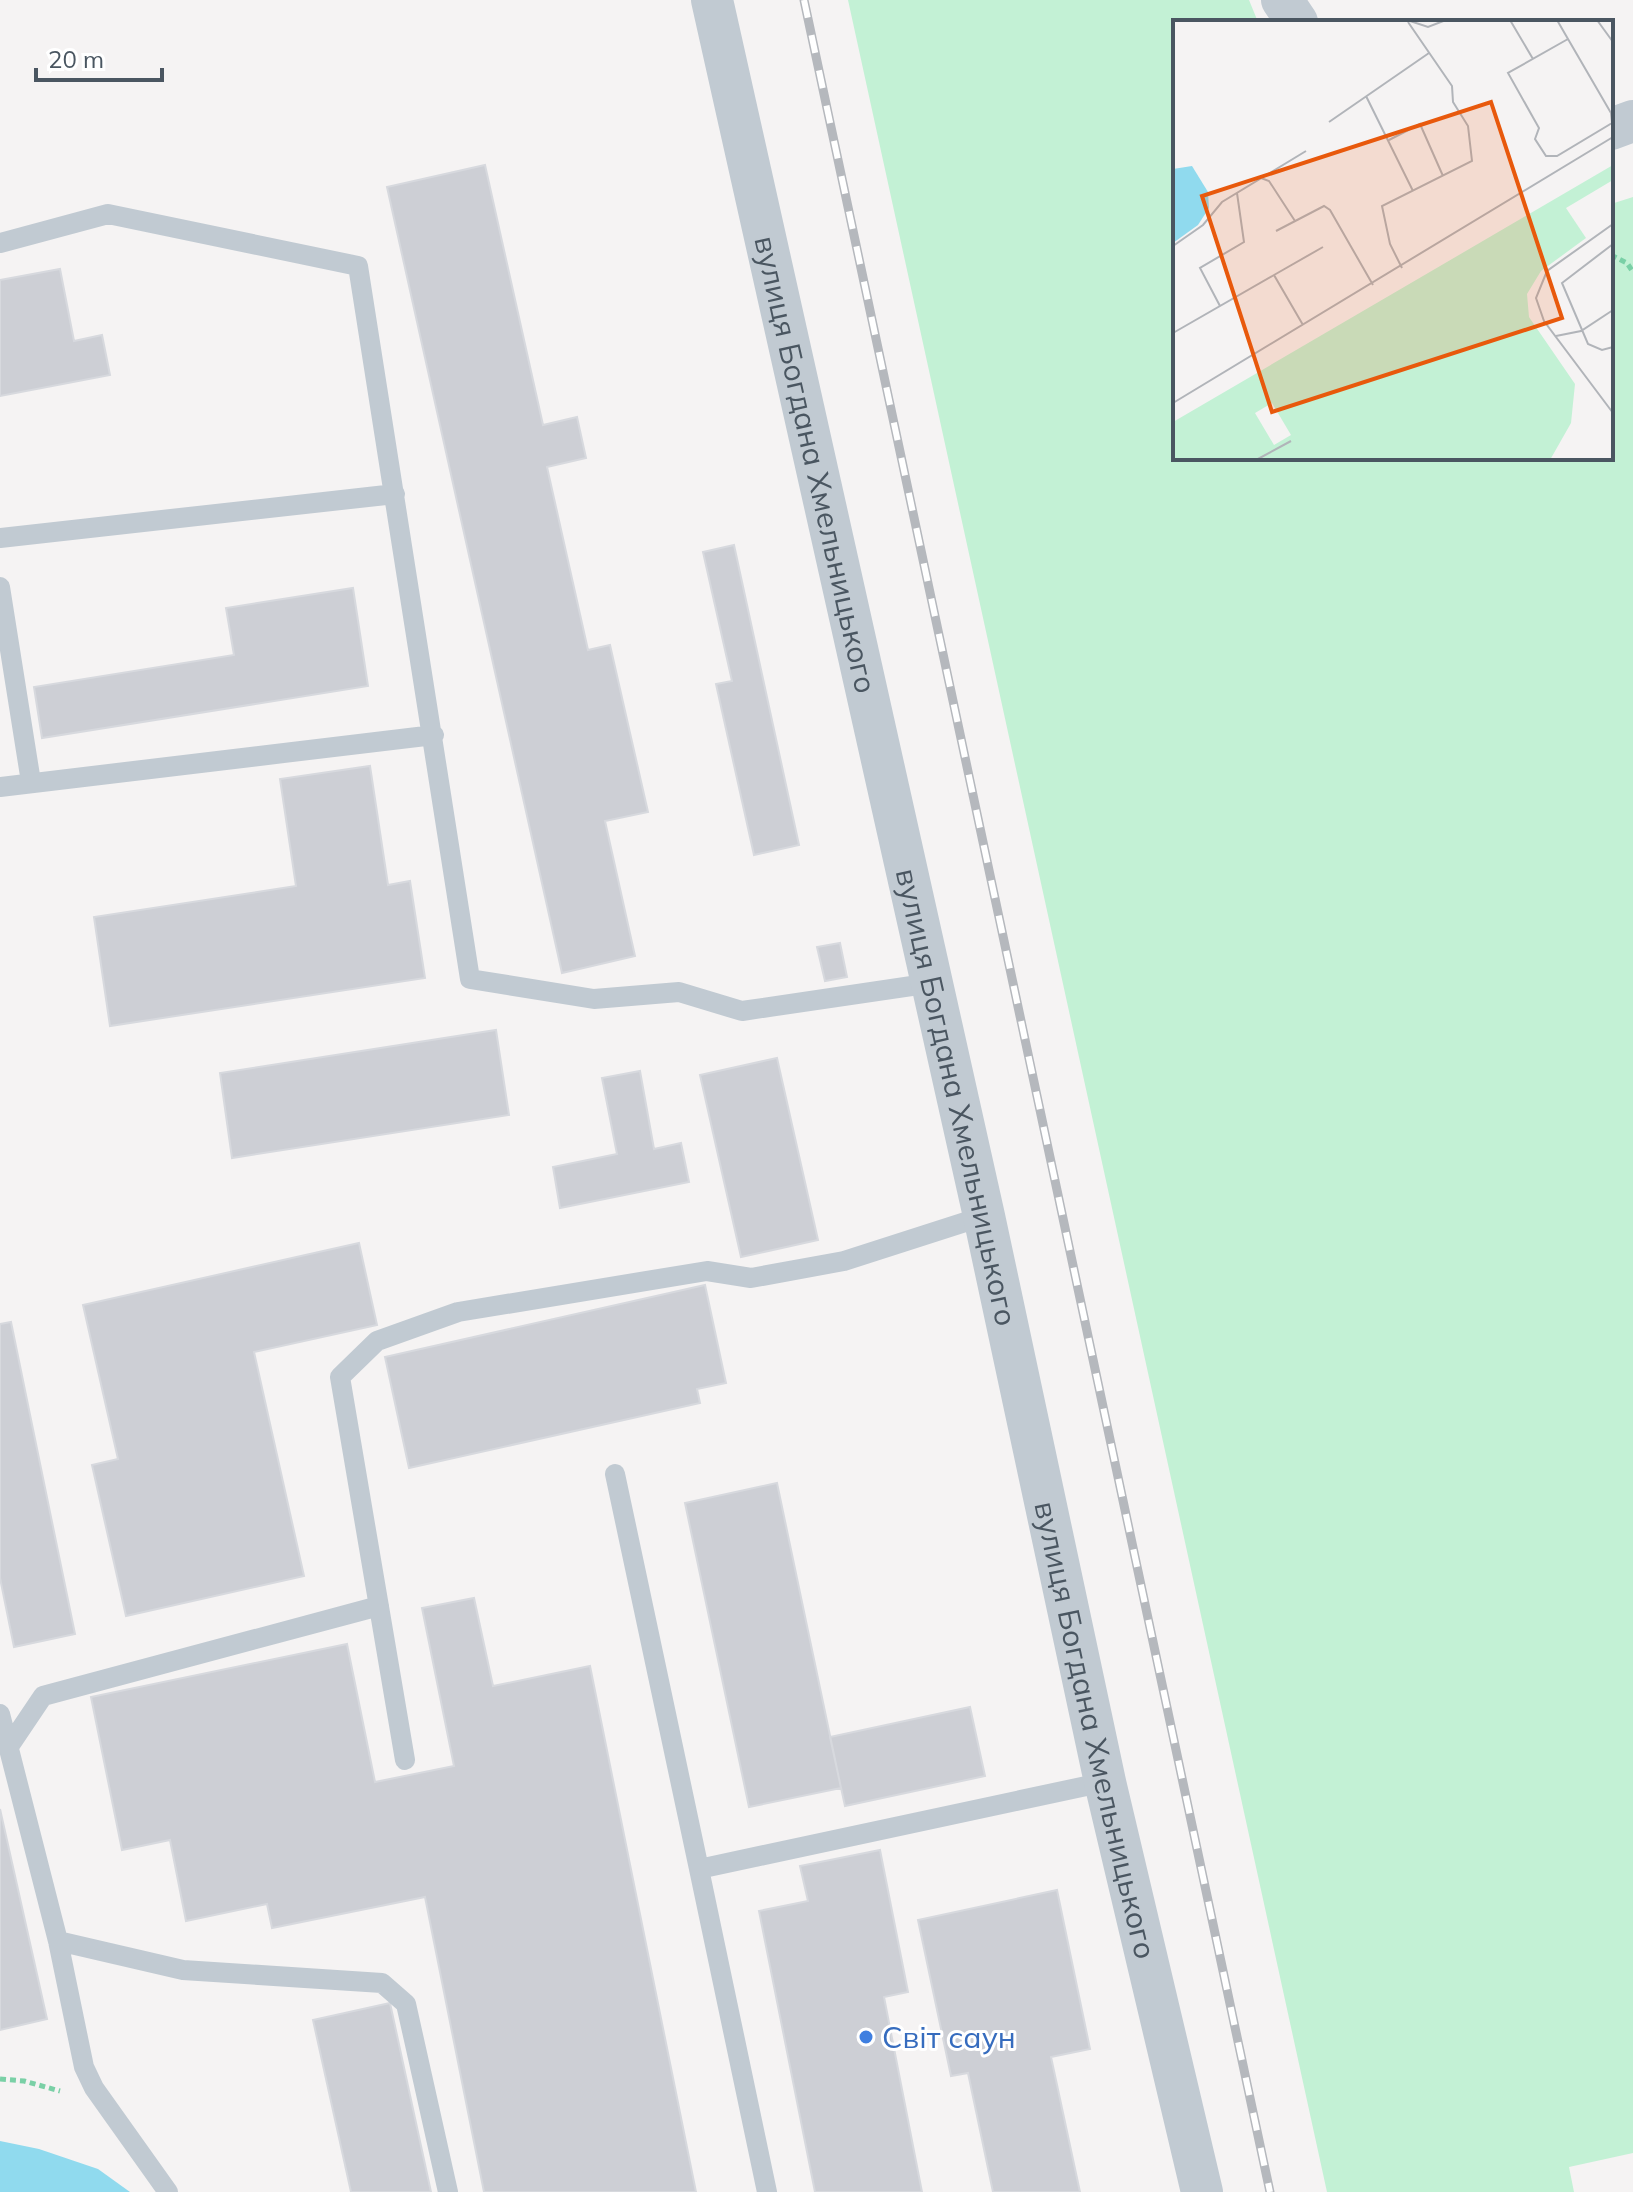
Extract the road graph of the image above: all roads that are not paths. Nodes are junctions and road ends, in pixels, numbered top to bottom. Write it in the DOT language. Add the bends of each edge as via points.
graph roads {
  1 [pos="712,0"];
  2 [pos="1282,0"];
  3 [pos="1296,20"];
  4 [pos="1633,121"];
  5 [pos="1613,128"];
  6 [pos="0,243"];
  7 [pos="395,494"];
  8 [pos="0,538"];
  9 [pos="0,587"];
  10 [pos="434,735"];
  11 [pos="31,782"];
  12 [pos="0,787"];
  13 [pos="932,983"];
  14 [pos="984,1216"];
  15 [pos="615,1474"];
  16 [pos="379,1606"];
  17 [pos="0,1714"];
  18 [pos="8,1748"];
  19 [pos="405,1760"];
  20 [pos="1105,1782"];
  21 [pos="699,1869"];
  22 [pos="58,1941"];
  23 [pos="168,2192"];
  24 [pos="448,2192"];
  25 [pos="767,2192"];
  26 [pos="1202,2192"];
  1 -- 13 [label="street, вулиця Богдана Хмельницького"];
  2 -- 3 [label="street"];
  4 -- 5 [label="street"];
  6 -- 7 [label="lane" via="108,214 358,266"];
  7 -- 8 [label="lane"];
  7 -- 10 [label="lane"];
  9 -- 11 [label="lane"];
  10 -- 11 [label="lane"];
  10 -- 13 [label="lane" via="470,979 594,999 679,992 742,1011"];
  11 -- 12 [label="lane"];
  13 -- 14 [label="street, вулиця Богдана Хмельницького"];
  14 -- 16 [label="lane" via="844,1261 751,1278 707,1271 458,1312 377,1341 340,1377"];
  14 -- 20 [label="street, вулиця Богдана Хмельницького"];
  15 -- 21 [label="lane"];
  16 -- 18 [label="lane" via="43,1696"];
  16 -- 19 [label="lane"];
  17 -- 18 [label="lane"];
  18 -- 22 [label="lane"];
  20 -- 21 [label="lane"];
  20 -- 26 [label="street, вулиця Богдана Хмельницького"];
  21 -- 25 [label="lane"];
  22 -- 23 [label="lane" via="84,2067"];
  22 -- 24 [label="lane" via="183,1970 382,1983 406,2004"];
}
